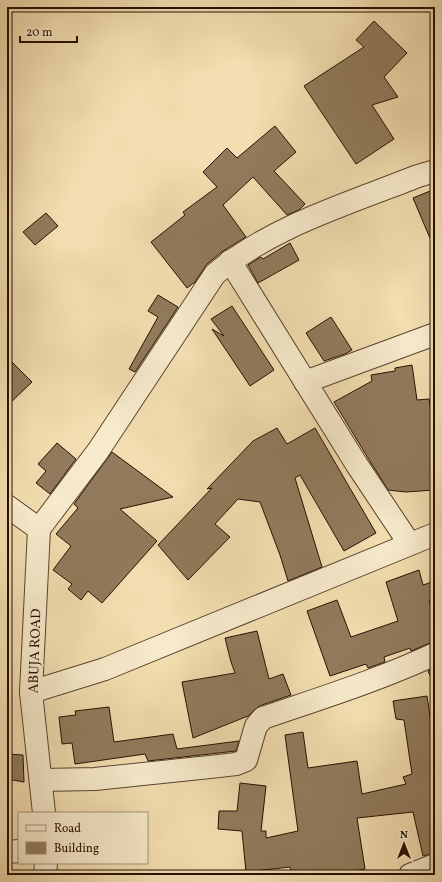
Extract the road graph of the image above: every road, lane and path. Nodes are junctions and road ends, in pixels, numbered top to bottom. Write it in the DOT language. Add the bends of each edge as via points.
graph roads {
  1 [pos="435,171"];
  2 [pos="230,261"];
  3 [pos="435,334"];
  4 [pos="305,382"];
  5 [pos="7,506"];
  6 [pos="39,529"];
  7 [pos="435,534"];
  8 [pos="409,543"];
  9 [pos="435,654"];
  10 [pos="31,692"];
  11 [pos="41,780"];
  12 [pos="44,812"];
  13 [pos="18,851"];
  14 [pos="7,852"];
  15 [pos="46,864"];
  16 [pos="435,865"];
  17 [pos="45,875"];
  18 [pos="410,875"];
  1 -- 2 [label="street" via="312,218 262,241"];
  2 -- 4 [label="street"];
  2 -- 6 [label="street" via="215,274 98,451"];
  3 -- 4 [label="street"];
  4 -- 8 [label="street"];
  5 -- 6 [label="street"];
  6 -- 10 [label="street, ABUJA ROAD"];
  7 -- 8 [label="street"];
  8 -- 10 [label="street" via="105,669"];
  9 -- 11 [label="street" via="367,683 263,718 256,726 246,760 242,762 95,779"];
  10 -- 11 [label="street, ABUJA ROAD"];
  11 -- 12 [label="street, ABUJA ROAD"];
  13 -- 14 [label="street"];
  15 -- 17 [label="street"];
  16 -- 18 [label="street"];
}
